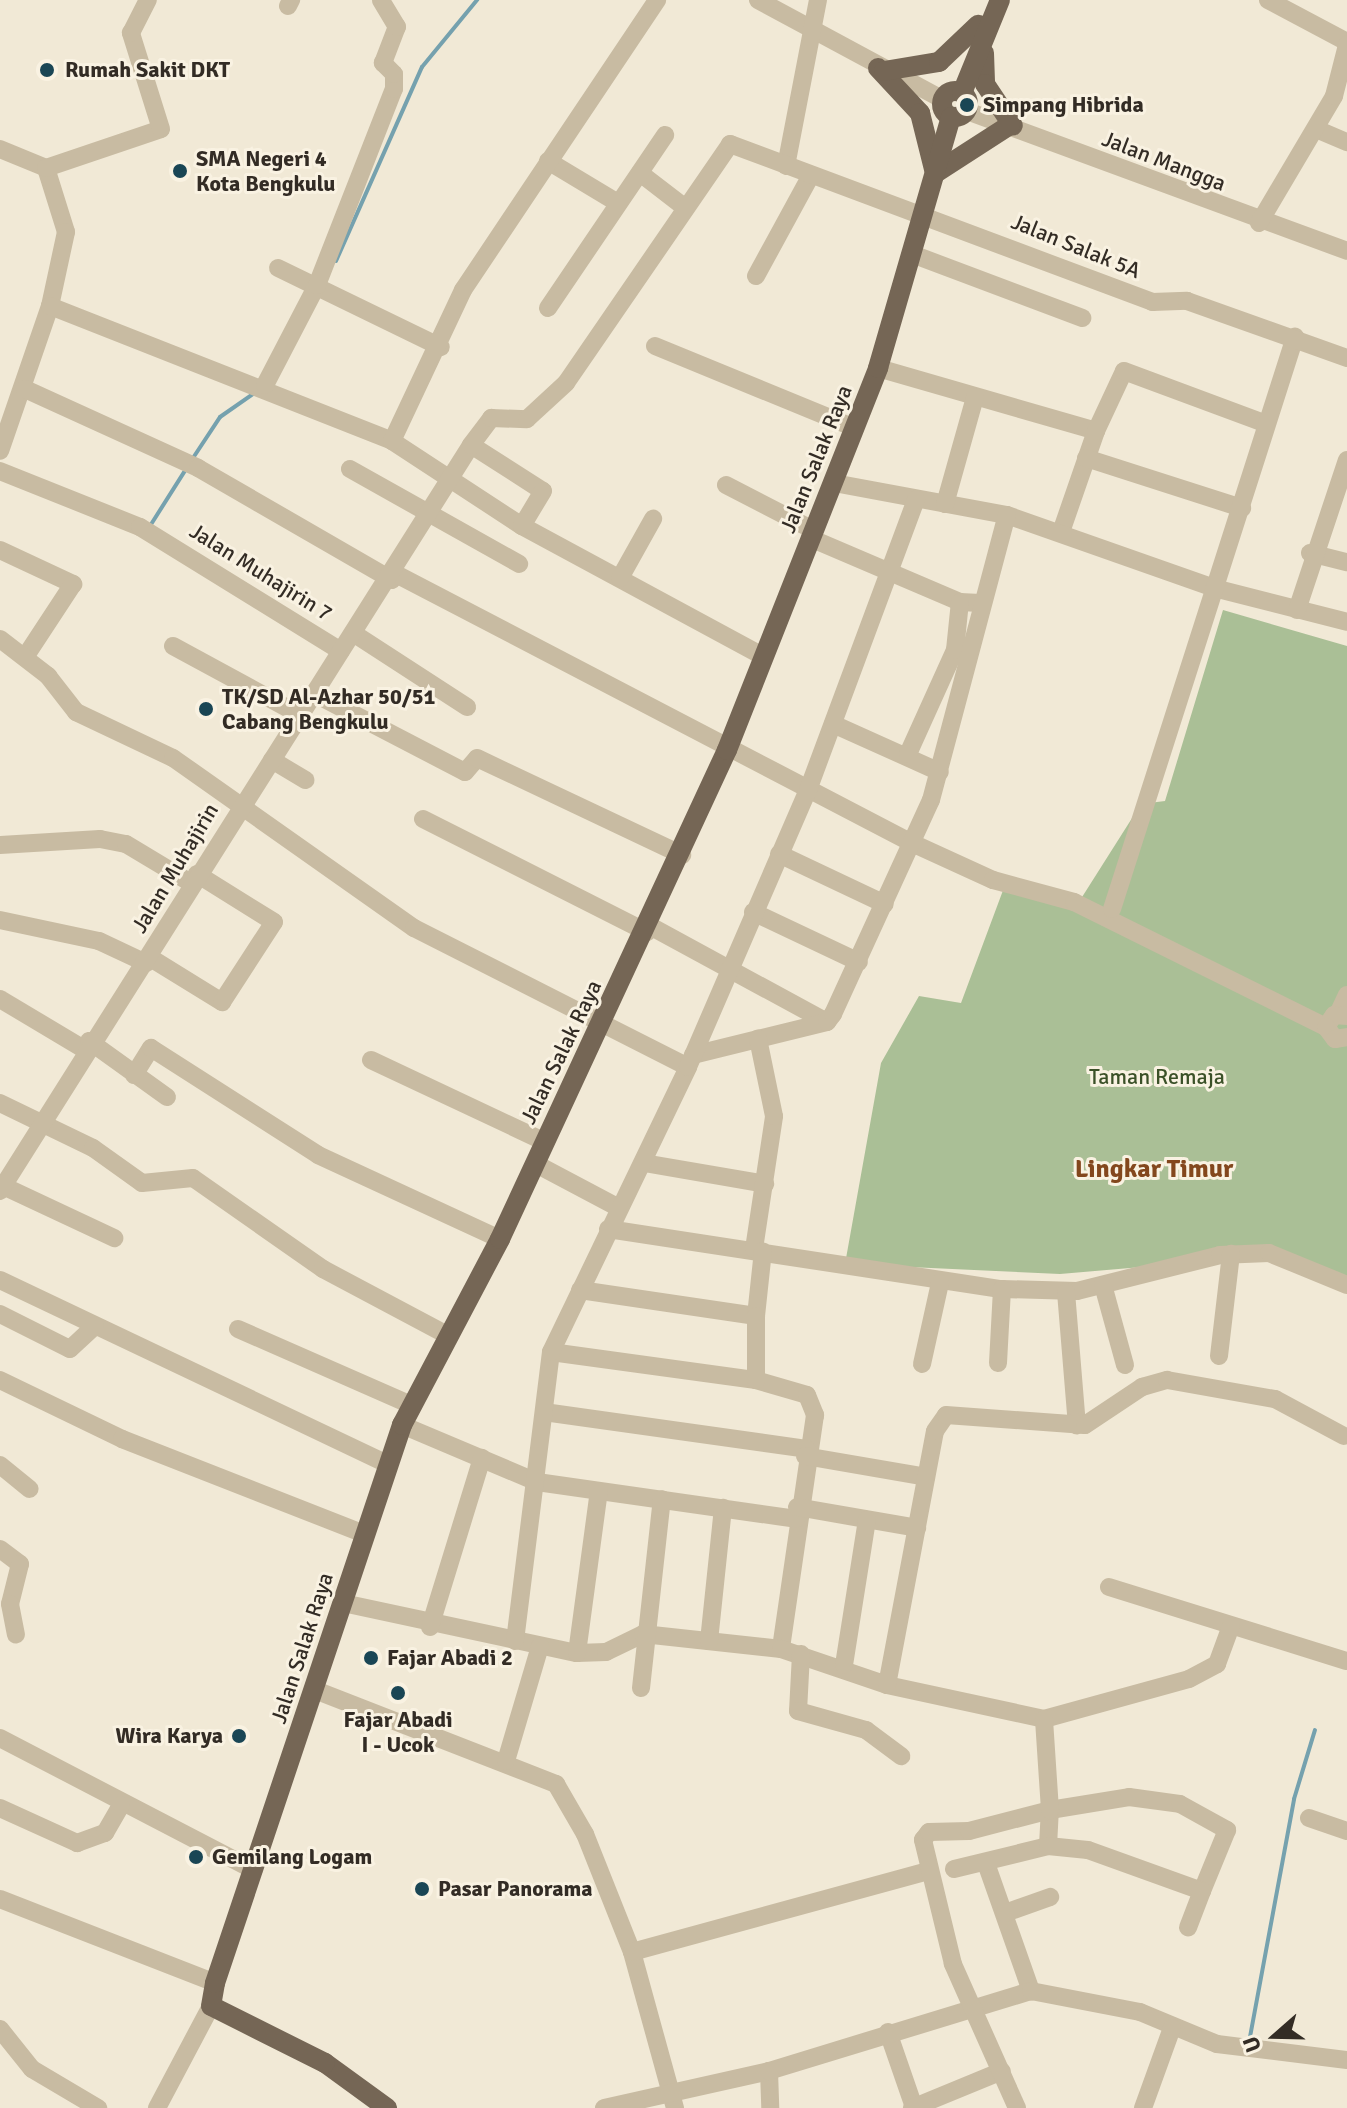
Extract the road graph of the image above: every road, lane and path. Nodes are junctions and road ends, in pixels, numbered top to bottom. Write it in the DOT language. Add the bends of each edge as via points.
graph roads {
  1 [pos="148,0"];
  2 [pos="381,0"];
  3 [pos="657,0"];
  4 [pos="758,0"];
  5 [pos="818,0"];
  6 [pos="987,0"];
  7 [pos="1000,0"];
  8 [pos="1268,0"];
  9 [pos="982,31"];
  10 [pos="808,33"];
  11 [pos="1347,43"];
  12 [pos="881,69"];
  13 [pos="955,102"];
  14 [pos="1012,125"];
  15 [pos="1316,129"];
  16 [pos="665,135"];
  17 [pos="1347,142"];
  18 [pos="0,149"];
  19 [pos="548,161"];
  20 [pos="786,166"];
  21 [pos="46,168"];
  22 [pos="640,173"];
  23 [pos="936,175"];
  24 [pos="810,177"];
  25 [pos="618,203"];
  26 [pos="684,207"];
  27 [pos="924,215"];
  28 [pos="1259,223"];
  29 [pos="1347,251"];
  30 [pos="912,254"];
  31 [pos="278,268"];
  32 [pos="756,276"];
  33 [pos="317,285"];
  34 [pos="50,306"];
  35 [pos="548,308"];
  36 [pos="1082,318"];
  37 [pos="1295,337"];
  38 [pos="655,346"];
  39 [pos="441,347"];
  40 [pos="1347,358"];
  41 [pos="878,368"];
  42 [pos="271,388"];
  43 [pos="25,389"];
  44 [pos="975,397"];
  45 [pos="1264,423"];
  46 [pos="855,428"];
  47 [pos="1096,431"];
  48 [pos="392,441"];
  49 [pos="471,445"];
  50 [pos="0,451"];
  51 [pos="1086,458"];
  52 [pos="1347,460"];
  53 [pos="350,469"];
  54 [pos="0,471"];
  55 [pos="452,481"];
  56 [pos="834,483"];
  57 [pos="726,485"];
  58 [pos="916,499"];
  59 [pos="945,504"];
  60 [pos="1242,508"];
  61 [pos="430,515"];
  62 [pos="1007,515"];
  63 [pos="653,519"];
  64 [pos="522,526"];
  65 [pos="1061,532"];
  66 [pos="811,534"];
  67 [pos="0,550"];
  68 [pos="1310,553"];
  69 [pos="1347,562"];
  70 [pos="519,564"];
  71 [pos="886,573"];
  72 [pos="393,577"];
  73 [pos="620,578"];
  74 [pos="1214,588"];
  75 [pos="960,602"];
  76 [pos="980,603"];
  77 [pos="1297,610"];
  78 [pos="1347,622"];
  79 [pos="353,633"];
  80 [pos="0,639"];
  81 [pos="173,646"];
  82 [pos="341,651"];
  83 [pos="762,656"];
  84 [pos="25,657"];
  85 [pos="315,694"];
  86 [pos="467,707"];
  87 [pos="302,716"];
  88 [pos="833,724"];
  89 [pos="727,750"];
  90 [pos="908,754"];
  91 [pos="272,760"];
  92 [pos="940,772"];
  93 [pos="305,780"];
  94 [pos="808,790"];
  95 [pos="241,804"];
  96 [pos="423,819"];
  97 [pos="912,843"];
  98 [pos="0,845"];
  99 [pos="779,854"];
  100 [pos="682,855"];
  101 [pos="194,878"];
  102 [pos="1074,902"];
  103 [pos="885,904"];
  104 [pos="1112,909"];
  105 [pos="753,912"];
  106 [pos="0,920"];
  107 [pos="648,929"];
  108 [pos="148,960"];
  109 [pos="859,962"];
  110 [pos="726,966"];
  111 [pos="1347,995"];
  112 [pos="0,999"];
  113 [pos="1335,1019"];
  114 [pos="601,1021"];
  115 [pos="827,1022"];
  116 [pos="1347,1037"];
  117 [pos="758,1039"];
  118 [pos="87,1045"];
  119 [pos="371,1060"];
  120 [pos="690,1061"];
  121 [pos="134,1075"];
  122 [pos="167,1097"];
  123 [pos="0,1103"];
  124 [pos="38,1123"];
  125 [pos="545,1142"];
  126 [pos="644,1163"];
  127 [pos="536,1164"];
  128 [pos="2,1184"];
  129 [pos="765,1184"];
  130 [pos="619,1208"];
  131 [pos="608,1229"];
  132 [pos="114,1238"];
  133 [pos="500,1239"];
  134 [pos="759,1250"];
  135 [pos="1231,1254"];
  136 [pos="0,1280"];
  137 [pos="940,1283"];
  138 [pos="1103,1285"];
  139 [pos="1347,1285"];
  140 [pos="1002,1289"];
  141 [pos="580,1290"];
  142 [pos="1066,1292"];
  143 [pos="0,1314"];
  144 [pos="756,1316"];
  145 [pos="95,1326"];
  146 [pos="238,1329"];
  147 [pos="447,1335"];
  148 [pos="551,1352"];
  149 [pos="1219,1356"];
  150 [pos="998,1363"];
  151 [pos="922,1364"];
  152 [pos="1125,1365"];
  153 [pos="0,1380"];
  154 [pos="756,1380"];
  155 [pos="413,1406"];
  156 [pos="544,1412"];
  157 [pos="402,1425"];
  158 [pos="1077,1426"];
  159 [pos="1344,1436"];
  160 [pos="806,1452"];
  161 [pos="482,1458"];
  162 [pos="388,1464"];
  163 [pos="0,1465"];
  164 [pos="926,1477"];
  165 [pos="537,1482"];
  166 [pos="30,1489"];
  167 [pos="599,1491"];
  168 [pos="662,1499"];
  169 [pos="723,1508"];
  170 [pos="797,1513"];
  171 [pos="867,1520"];
  172 [pos="917,1528"];
  173 [pos="364,1534"];
  174 [pos="0,1549"];
  175 [pos="1109,1587"];
  176 [pos="343,1603"];
  177 [pos="9,1621"];
  178 [pos="1231,1626"];
  179 [pos="430,1627"];
  180 [pos="643,1634"];
  181 [pos="515,1641"];
  182 [pos="709,1641"];
  183 [pos="540,1646"];
  184 [pos="781,1649"];
  185 [pos="577,1653"];
  186 [pos="801,1654"];
  187 [pos="1347,1661"];
  188 [pos="844,1665"];
  189 [pos="887,1685"];
  190 [pos="641,1688"];
  191 [pos="315,1690"];
  192 [pos="1044,1719"];
  193 [pos="0,1738"];
  194 [pos="901,1756"];
  195 [pos="506,1761"];
  196 [pos="121,1805"];
  197 [pos="0,1808"];
  198 [pos="1050,1810"];
  199 [pos="1309,1818"];
  200 [pos="1347,1831"];
  201 [pos="1048,1846"];
  202 [pos="987,1866"];
  203 [pos="954,1869"];
  204 [pos="254,1870"];
  205 [pos="929,1871"];
  206 [pos="1202,1891"];
  207 [pos="1050,1897"];
  208 [pos="0,1899"];
  209 [pos="1005,1913"];
  210 [pos="1188,1927"];
  211 [pos="632,1952"];
  212 [pos="215,1983"];
  213 [pos="1031,1991"];
  214 [pos="968,2004"];
  215 [pos="211,2006"];
  216 [pos="1172,2028"];
  217 [pos="888,2032"];
  218 [pos="3,2038"];
  219 [pos="1347,2060"];
  220 [pos="769,2071"];
  221 [pos="1002,2071"];
  222 [pos="674,2099"];
  223 [pos="918,2107"];
  224 [pos="98,2108"];
  225 [pos="157,2108"];
  226 [pos="387,2108"];
  227 [pos="604,2108"];
  228 [pos="770,2108"];
  229 [pos="1017,2108"];
  230 [pos="1143,2108"];
  1 -- 21 [label="street" via="131,33 161,129"];
  2 -- 33 [label="street" via="397,27 383,63 394,74 394,89"];
  3 -- 19 [label="street"];
  4 -- 10 [label="street, Jalan Mangga"];
  5 -- 10 [label="street"];
  6 -- 9 [label="main road"];
  7 -- 9 [label="main road"];
  8 -- 11 [label="street"];
  9 -- 12 [label="main road" via="939,62"];
  9 -- 13 [label="main road, Jalan Salak Raya"];
  9 -- 14 [label="main road" via="982,76"];
  10 -- 12 [label="street, Jalan Mangga"];
  10 -- 20 [label="street"];
  11 -- 15 [label="street"];
  12 -- 13 [label="street, Jalan Mangga"];
  12 -- 23 [label="main road" via="926,124"];
  13 -- 14 [label="street, Jalan Mangga"];
  13 -- 23 [label="main road, Jalan Salak Raya"];
  14 -- 23 [label="main road"];
  14 -- 28 [label="street, Jalan Mangga"];
  15 -- 17 [label="street"];
  15 -- 28 [label="street"];
  16 -- 22 [label="street"];
  18 -- 21 [label="street"];
  19 -- 25 [label="street"];
  19 -- 39 [label="street" via="463,290"];
  20 -- 24 [label="street, Jalan Salak 5A"];
  20 -- 26 [label="street, Jalan Salak 5A" via="730,144"];
  21 -- 34 [label="street" via="66,232"];
  22 -- 25 [label="street"];
  22 -- 26 [label="street"];
  23 -- 27 [label="main road, Jalan Salak Raya"];
  24 -- 27 [label="street, Jalan Salak 5A"];
  24 -- 32 [label="street"];
  25 -- 35 [label="street"];
  26 -- 49 [label="street, Jalan Muhajirin" via="566,383 527,419 491,418"];
  27 -- 30 [label="main road, Jalan Salak Raya"];
  27 -- 37 [label="street, Jalan Salak 5A" via="1152,302 1175,298"];
  28 -- 29 [label="street, Jalan Mangga"];
  30 -- 36 [label="street"];
  30 -- 41 [label="main road, Jalan Salak Raya"];
  31 -- 33 [label="street"];
  33 -- 39 [label="street"];
  33 -- 42 [label="street"];
  34 -- 42 [label="street" via="238,384"];
  34 -- 43 [label="street"];
  37 -- 40 [label="street, Jalan Salak 5A"];
  37 -- 45 [label="street"];
  38 -- 46 [label="street"];
  39 -- 48 [label="street"];
  41 -- 44 [label="street"];
  41 -- 46 [label="main road, Jalan Salak Raya"];
  42 -- 48 [label="street"];
  43 -- 50 [label="street"];
  43 -- 72 [label="street" via="190,464"];
  44 -- 47 [label="street"];
  44 -- 59 [label="street"];
  45 -- 47 [label="street" via="1120,373"];
  45 -- 60 [label="street"];
  46 -- 56 [label="main road, Jalan Salak Raya"];
  47 -- 51 [label="street"];
  48 -- 55 [label="street"];
  49 -- 55 [label="street, Jalan Muhajirin"];
  49 -- 64 [label="street" via="543,491"];
  51 -- 60 [label="street"];
  51 -- 65 [label="street"];
  52 -- 68 [label="street"];
  53 -- 61 [label="street"];
  54 -- 82 [label="street, Jalan Muhajirin 7" via="147,531"];
  55 -- 61 [label="street, Jalan Muhajirin"];
  55 -- 64 [label="street"];
  56 -- 58 [label="street"];
  56 -- 66 [label="main road, Jalan Salak Raya"];
  57 -- 66 [label="street"];
  58 -- 59 [label="street"];
  58 -- 71 [label="street"];
  59 -- 62 [label="street"];
  60 -- 74 [label="street"];
  61 -- 70 [label="street"];
  61 -- 72 [label="street, Jalan Muhajirin"];
  62 -- 65 [label="street"];
  62 -- 76 [label="street"];
  63 -- 73 [label="street"];
  64 -- 73 [label="street"];
  65 -- 74 [label="street"];
  66 -- 71 [label="street"];
  66 -- 83 [label="main road, Jalan Salak Raya"];
  67 -- 84 [label="street" via="73,584"];
  68 -- 69 [label="street"];
  68 -- 77 [label="street"];
  71 -- 75 [label="street"];
  71 -- 88 [label="street"];
  72 -- 79 [label="street, Jalan Muhajirin"];
  72 -- 89 [label="street"];
  73 -- 83 [label="street"];
  74 -- 77 [label="street"];
  74 -- 104 [label="street" via="1185,700"];
  75 -- 76 [label="street"];
  75 -- 90 [label="street" via="955,650"];
  76 -- 92 [label="street"];
  77 -- 78 [label="street"];
  79 -- 82 [label="street, Jalan Muhajirin"];
  79 -- 86 [label="street"];
  80 -- 84 [label="street"];
  81 -- 87 [label="street"];
  82 -- 85 [label="street, Jalan Muhajirin"];
  83 -- 89 [label="main road, Jalan Salak Raya"];
  84 -- 95 [label="street" via="83,716 147,744"];
  85 -- 87 [label="street, Jalan Muhajirin"];
  85 -- 100 [label="street" via="465,772 477,758"];
  87 -- 91 [label="street, Jalan Muhajirin"];
  88 -- 90 [label="street"];
  88 -- 94 [label="street"];
  89 -- 94 [label="street"];
  89 -- 100 [label="main road, Jalan Salak Raya"];
  90 -- 92 [label="street"];
  91 -- 93 [label="street"];
  91 -- 95 [label="street, Jalan Muhajirin"];
  92 -- 97 [label="street"];
  94 -- 97 [label="street"];
  94 -- 99 [label="street"];
  95 -- 101 [label="street, Jalan Muhajirin"];
  95 -- 114 [label="street" via="414,928"];
  96 -- 107 [label="street"];
  97 -- 102 [label="street" via="993,880"];
  97 -- 103 [label="street"];
  98 -- 101 [label="street" via="100,839 126,844"];
  99 -- 103 [label="street"];
  99 -- 105 [label="street"];
  100 -- 107 [label="main road, Jalan Salak Raya"];
  101 -- 108 [label="street, Jalan Muhajirin"];
  101 -- 108 [label="street" via="274,922 222,1002"];
  102 -- 104 [label="street"];
  102 -- 113 [label="street"];
  103 -- 109 [label="street"];
  104 -- 113 [label="street"];
  105 -- 109 [label="street"];
  105 -- 110 [label="street"];
  106 -- 108 [label="street" via="99,941"];
  107 -- 110 [label="street"];
  107 -- 114 [label="main road, Jalan Salak Raya"];
  108 -- 118 [label="street, Jalan Muhajirin"];
  109 -- 115 [label="street"];
  110 -- 115 [label="street"];
  110 -- 120 [label="street"];
  111 -- 113 [label="street"];
  112 -- 118 [label="street"];
  113 -- 116 [label="street" via="1335,1039"];
  114 -- 120 [label="street"];
  114 -- 125 [label="main road, Jalan Salak Raya"];
  115 -- 117 [label="street"];
  117 -- 120 [label="street"];
  117 -- 129 [label="street" via="774,1116"];
  118 -- 121 [label="street"];
  118 -- 124 [label="street, Jalan Muhajirin"];
  119 -- 125 [label="street"];
  120 -- 126 [label="street"];
  121 -- 122 [label="street"];
  121 -- 133 [label="street" via="151,1048 318,1155"];
  123 -- 124 [label="street"];
  124 -- 128 [label="street, Jalan Muhajirin"];
  124 -- 147 [label="street" via="142,1183 193,1178 323,1269"];
  125 -- 127 [label="main road, Jalan Salak Raya"];
  126 -- 129 [label="street"];
  126 -- 130 [label="street"];
  127 -- 130 [label="street"];
  127 -- 133 [label="main road, Jalan Salak Raya"];
  128 -- 132 [label="street"];
  129 -- 134 [label="street"];
  130 -- 131 [label="street"];
  131 -- 134 [label="street"];
  131 -- 141 [label="street"];
  133 -- 147 [label="main road, Jalan Salak Raya"];
  134 -- 137 [label="street"];
  134 -- 144 [label="street"];
  135 -- 138 [label="street"];
  135 -- 139 [label="street" via="1281,1255"];
  135 -- 149 [label="street"];
  136 -- 145 [label="street"];
  137 -- 140 [label="street"];
  137 -- 151 [label="street"];
  138 -- 142 [label="street"];
  138 -- 152 [label="street"];
  140 -- 142 [label="street"];
  140 -- 150 [label="street"];
  141 -- 144 [label="street"];
  141 -- 148 [label="street"];
  142 -- 158 [label="street"];
  143 -- 145 [label="street" via="70,1349"];
  144 -- 154 [label="street"];
  145 -- 162 [label="street"];
  146 -- 155 [label="street"];
  147 -- 155 [label="main road, Jalan Salak Raya"];
  148 -- 154 [label="street"];
  148 -- 156 [label="street"];
  153 -- 173 [label="street" via="122,1439"];
  154 -- 160 [label="street" via="807,1395 815,1415"];
  155 -- 157 [label="main road, Jalan Salak Raya"];
  156 -- 160 [label="street"];
  156 -- 165 [label="street"];
  157 -- 161 [label="street"];
  157 -- 162 [label="main road, Jalan Salak Raya"];
  158 -- 159 [label="street" via="1167,1380 1275,1399"];
  158 -- 164 [label="street" via="946,1415"];
  160 -- 164 [label="street"];
  160 -- 170 [label="street"];
  161 -- 165 [label="street"];
  161 -- 179 [label="street"];
  162 -- 173 [label="main road, Jalan Salak Raya"];
  163 -- 166 [label="street"];
  164 -- 172 [label="street"];
  165 -- 167 [label="street"];
  165 -- 181 [label="street"];
  167 -- 168 [label="street"];
  167 -- 185 [label="street"];
  168 -- 169 [label="street"];
  168 -- 180 [label="street"];
  169 -- 170 [label="street"];
  169 -- 182 [label="street"];
  170 -- 171 [label="street"];
  170 -- 184 [label="street"];
  171 -- 172 [label="street"];
  171 -- 188 [label="street"];
  172 -- 189 [label="street"];
  173 -- 176 [label="main road, Jalan Salak Raya"];
  174 -- 177 [label="street" via="20,1564"];
  175 -- 178 [label="street"];
  176 -- 179 [label="street"];
  176 -- 191 [label="main road, Jalan Salak Raya"];
  178 -- 187 [label="street"];
  178 -- 192 [label="street" via="1217,1664 1189,1679"];
  179 -- 181 [label="street"];
  180 -- 182 [label="street"];
  180 -- 185 [label="street" via="606,1652"];
  180 -- 190 [label="street"];
  181 -- 183 [label="street"];
  182 -- 184 [label="street"];
  183 -- 185 [label="street"];
  183 -- 195 [label="street"];
  184 -- 186 [label="street"];
  186 -- 188 [label="street"];
  186 -- 194 [label="street" via="798,1711 866,1730"];
  188 -- 189 [label="street"];
  189 -- 192 [label="street"];
  191 -- 195 [label="street"];
  191 -- 204 [label="main road, Jalan Salak Raya"];
  192 -- 198 [label="street"];
  193 -- 196 [label="street"];
  195 -- 211 [label="street" via="545,1776 562,1794"];
  196 -- 197 [label="street" via="105,1833 77,1843"];
  196 -- 204 [label="street"];
  198 -- 201 [label="street"];
  198 -- 205 [label="street" via="969,1831 929,1832 923,1840"];
  198 -- 206 [label="street" via="1150,1796 1209,1814 1227,1830"];
  199 -- 200 [label="street"];
  201 -- 202 [label="street"];
  201 -- 206 [label="street" via="1088,1850"];
  202 -- 203 [label="street"];
  202 -- 209 [label="street"];
  204 -- 212 [label="main road, Jalan Salak Raya"];
  205 -- 211 [label="street"];
  205 -- 214 [label="street"];
  206 -- 210 [label="street"];
  207 -- 209 [label="street"];
  208 -- 212 [label="street"];
  209 -- 213 [label="street"];
  211 -- 222 [label="street"];
  212 -- 215 [label="main road, Jalan Salak Raya"];
  213 -- 214 [label="street"];
  213 -- 216 [label="street" via="1140,2012"];
  214 -- 217 [label="street"];
  214 -- 221 [label="street"];
  215 -- 225 [label="street"];
  215 -- 226 [label="main road" via="325,2063"];
  216 -- 219 [label="street" via="1217,2044"];
  216 -- 230 [label="street"];
  217 -- 220 [label="street"];
  217 -- 223 [label="street"];
  218 -- 224 [label="street" via="32,2069"];
  220 -- 222 [label="street"];
  220 -- 228 [label="street"];
  221 -- 223 [label="street"];
  221 -- 229 [label="street"];
  222 -- 227 [label="street"];
}
